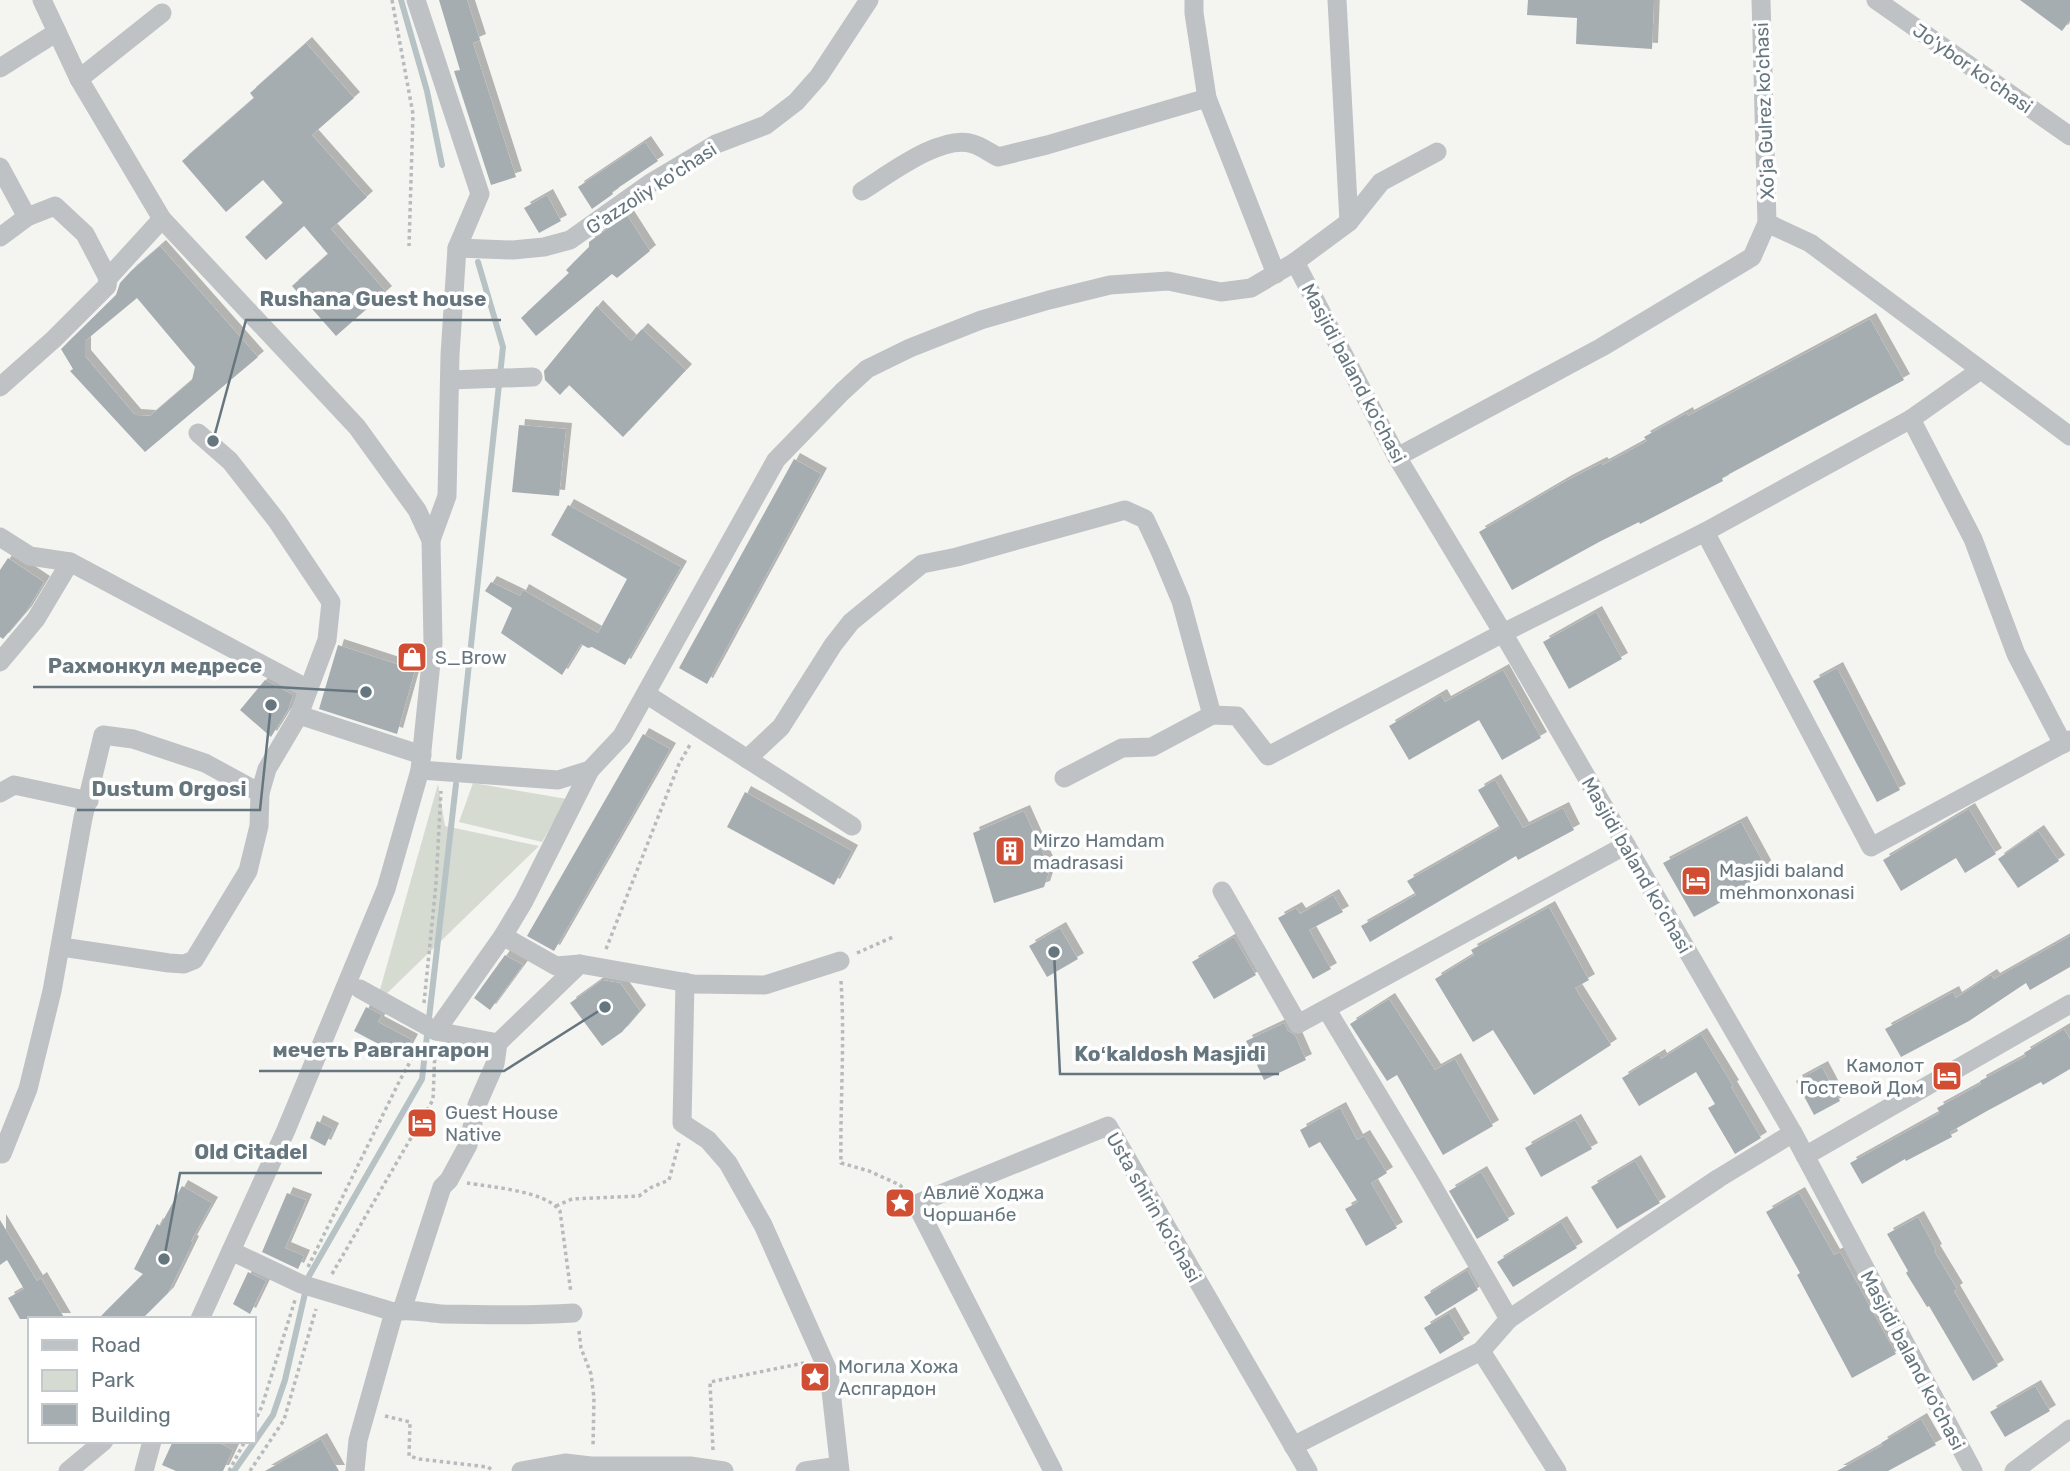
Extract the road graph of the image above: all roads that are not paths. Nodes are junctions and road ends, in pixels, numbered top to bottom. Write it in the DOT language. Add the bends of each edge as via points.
graph roads {
  1 [pos="42,0"];
  2 [pos="416,0"];
  3 [pos="869,0"];
  4 [pos="1194,0"];
  5 [pos="1338,0"];
  6 [pos="1761,0"];
  7 [pos="1876,0"];
  8 [pos="162,13"];
  9 [pos="57,32"];
  10 [pos="0,68"];
  11 [pos="79,79"];
  12 [pos="1207,98"];
  13 [pos="2070,136"];
  14 [pos="1437,152"];
  15 [pos="0,167"];
  16 [pos="862,191"];
  17 [pos="27,217"];
  18 [pos="162,219"];
  19 [pos="1349,222"];
  20 [pos="1767,223"];
  21 [pos="0,237"];
  22 [pos="457,248"];
  23 [pos="1295,262"];
  24 [pos="1276,274"];
  25 [pos="108,278"];
  26 [pos="1979,370"];
  27 [pos="533,377"];
  28 [pos="450,380"];
  29 [pos="0,387"];
  30 [pos="1911,419"];
  31 [pos="198,433"];
  32 [pos="2070,436"];
  33 [pos="1397,457"];
  34 [pos="1704,532"];
  35 [pos="0,537"];
  36 [pos="431,540"];
  37 [pos="70,562"];
  38 [pos="1503,633"];
  39 [pos="0,662"];
  40 [pos="308,689"];
  41 [pos="646,694"];
  42 [pos="299,715"];
  43 [pos="1212,715"];
  44 [pos="2067,742"];
  45 [pos="747,759"];
  46 [pos="426,766"];
  47 [pos="590,770"];
  48 [pos="1064,778"];
  49 [pos="0,793"];
  50 [pos="260,793"];
  51 [pos="89,801"];
  52 [pos="852,826"];
  53 [pos="1626,845"];
  54 [pos="1222,891"];
  55 [pos="503,936"];
  56 [pos="62,947"];
  57 [pos="840,961"];
  58 [pos="589,966"];
  59 [pos="685,982"];
  60 [pos="360,989"];
  61 [pos="2070,1004"];
  62 [pos="1327,1010"];
  63 [pos="429,1027"];
  64 [pos="498,1043"];
  65 [pos="1793,1133"];
  66 [pos="2,1154"];
  67 [pos="1805,1156"];
  68 [pos="231,1251"];
  69 [pos="398,1311"];
  70 [pos="573,1313"];
  71 [pos="201,1317"];
  72 [pos="1509,1319"];
  73 [pos="1481,1351"];
  74 [pos="2070,1429"];
  75 [pos="102,1443"];
  76 [pos="151,1443"];
  77 [pos="1293,1446"];
  78 [pos="840,1469"];
  79 [pos="719,1470"];
  80 [pos="68,1471"];
  81 [pos="144,1471"];
  82 [pos="355,1471"];
  83 [pos="521,1471"];
  84 [pos="805,1471"];
  85 [pos="1053,1471"];
  86 [pos="1308,1471"];
  87 [pos="1557,1471"];
  88 [pos="1973,1471"];
  89 [pos="2014,1471"];
  1 -- 9 [label="street"];
  2 -- 22 [label="street" via="480,194"];
  3 -- 22 [label="street, G'azzoliy ko'chasi" via="819,76 766,125 716,144 570,240 513,250"];
  4 -- 12 [label="street"];
  5 -- 19 [label="street"];
  6 -- 20 [label="street, Xo'ja Gulrez ko'chasi"];
  7 -- 13 [label="street, Jo'ybor ko'chasi"];
  8 -- 11 [label="street"];
  9 -- 10 [label="street"];
  9 -- 11 [label="street"];
  11 -- 18 [label="street"];
  12 -- 16 [label="street" via="998,157 971,143 929,150"];
  12 -- 24 [label="street"];
  14 -- 19 [label="street, Masjidi baland ko'chasi" via="1381,182"];
  15 -- 17 [label="street"];
  17 -- 21 [label="street"];
  17 -- 25 [label="street" via="55,206 85,234"];
  18 -- 25 [label="street"];
  18 -- 36 [label="street" via="357,427 417,510"];
  19 -- 23 [label="street, Masjidi baland ko'chasi"];
  20 -- 26 [label="street" via="1810,243"];
  20 -- 33 [label="street" via="1752,257 1602,347"];
  22 -- 28 [label="street"];
  23 -- 24 [label="street, Masjidi baland ko'chasi"];
  23 -- 33 [label="street, Masjidi baland ko'chasi"];
  24 -- 41 [label="street, Masjidi baland ko'chasi" via="1251,288 1221,292 1168,281 1110,285 981,320 867,369 776,460"];
  25 -- 29 [label="street" via="107,286"];
  26 -- 30 [label="street"];
  26 -- 32 [label="street"];
  27 -- 28 [label="street"];
  28 -- 36 [label="street" via="447,496"];
  30 -- 34 [label="street"];
  30 -- 44 [label="street" via="1973,539 2016,653"];
  31 -- 40 [label="street" via="230,461 278,521 331,602 327,640"];
  33 -- 38 [label="street, Masjidi baland ko'chasi"];
  34 -- 38 [label="street"];
  34 -- 44 [label="street" via="1871,847"];
  35 -- 37 [label="street" via="30,556"];
  36 -- 46 [label="street" via="433,643"];
  37 -- 39 [label="street" via="36,619"];
  37 -- 40 [label="street"];
  38 -- 43 [label="street" via="1268,757 1237,716"];
  38 -- 53 [label="street, Masjidi baland ko'chasi"];
  40 -- 42 [label="street"];
  41 -- 45 [label="street"];
  41 -- 47 [label="street, Masjidi baland ko'chasi" via="622,736"];
  42 -- 46 [label="street"];
  42 -- 50 [label="street" via="267,769"];
  43 -- 45 [label="street" via="1181,601 1160,551 1145,519 1125,510 922,564 852,622 832,645 781,727"];
  43 -- 48 [label="street" via="1152,747 1122,748"];
  45 -- 52 [label="street"];
  46 -- 47 [label="street" via="558,780"];
  46 -- 68 [label="street" via="386,889"];
  47 -- 55 [label="street"];
  49 -- 51 [label="street" via="14,785"];
  50 -- 51 [label="street" via="205,763 133,739 103,735"];
  50 -- 56 [label="street" via="259,826 248,871 194,960 169,963"];
  51 -- 56 [label="street"];
  53 -- 62 [label="street"];
  53 -- 65 [label="street, Masjidi baland ko'chasi"];
  54 -- 62 [label="street" via="1298,1024"];
  55 -- 58 [label="street" via="556,966"];
  55 -- 63 [label="street"];
  56 -- 66 [label="street" via="28,1089"];
  57 -- 59 [label="street" via="765,985"];
  58 -- 59 [label="street"];
  58 -- 64 [label="street"];
  59 -- 78 [label="street" via="682,1124 708,1140 728,1163 763,1226 829,1373"];
  60 -- 63 [label="street"];
  61 -- 67 [label="street"];
  62 -- 72 [label="street"];
  63 -- 64 [label="street"];
  64 -- 69 [label="street" via="468,1145 442,1187"];
  65 -- 67 [label="street, Masjidi baland ko'chasi"];
  65 -- 72 [label="street"];
  67 -- 88 [label="street, Masjidi baland ko'chasi"];
  68 -- 69 [label="street" via="310,1287"];
  68 -- 71 [label="street"];
  69 -- 70 [label="street" via="527,1316"];
  69 -- 82 [label="street" via="358,1440"];
  72 -- 73 [label="street"];
  73 -- 77 [label="street"];
  73 -- 87 [label="street"];
  74 -- 89 [label="street"];
  75 -- 80 [label="street"];
  76 -- 81 [label="street"];
  77 -- 85 [label="street, Usta shirin ko'chasi" via="1108,1126 916,1204"];
  77 -- 86 [label="street, Usta shirin ko'chasi"];
  78 -- 84 [label="street"];
  79 -- 83 [label="street" via="565,1463"];
}
